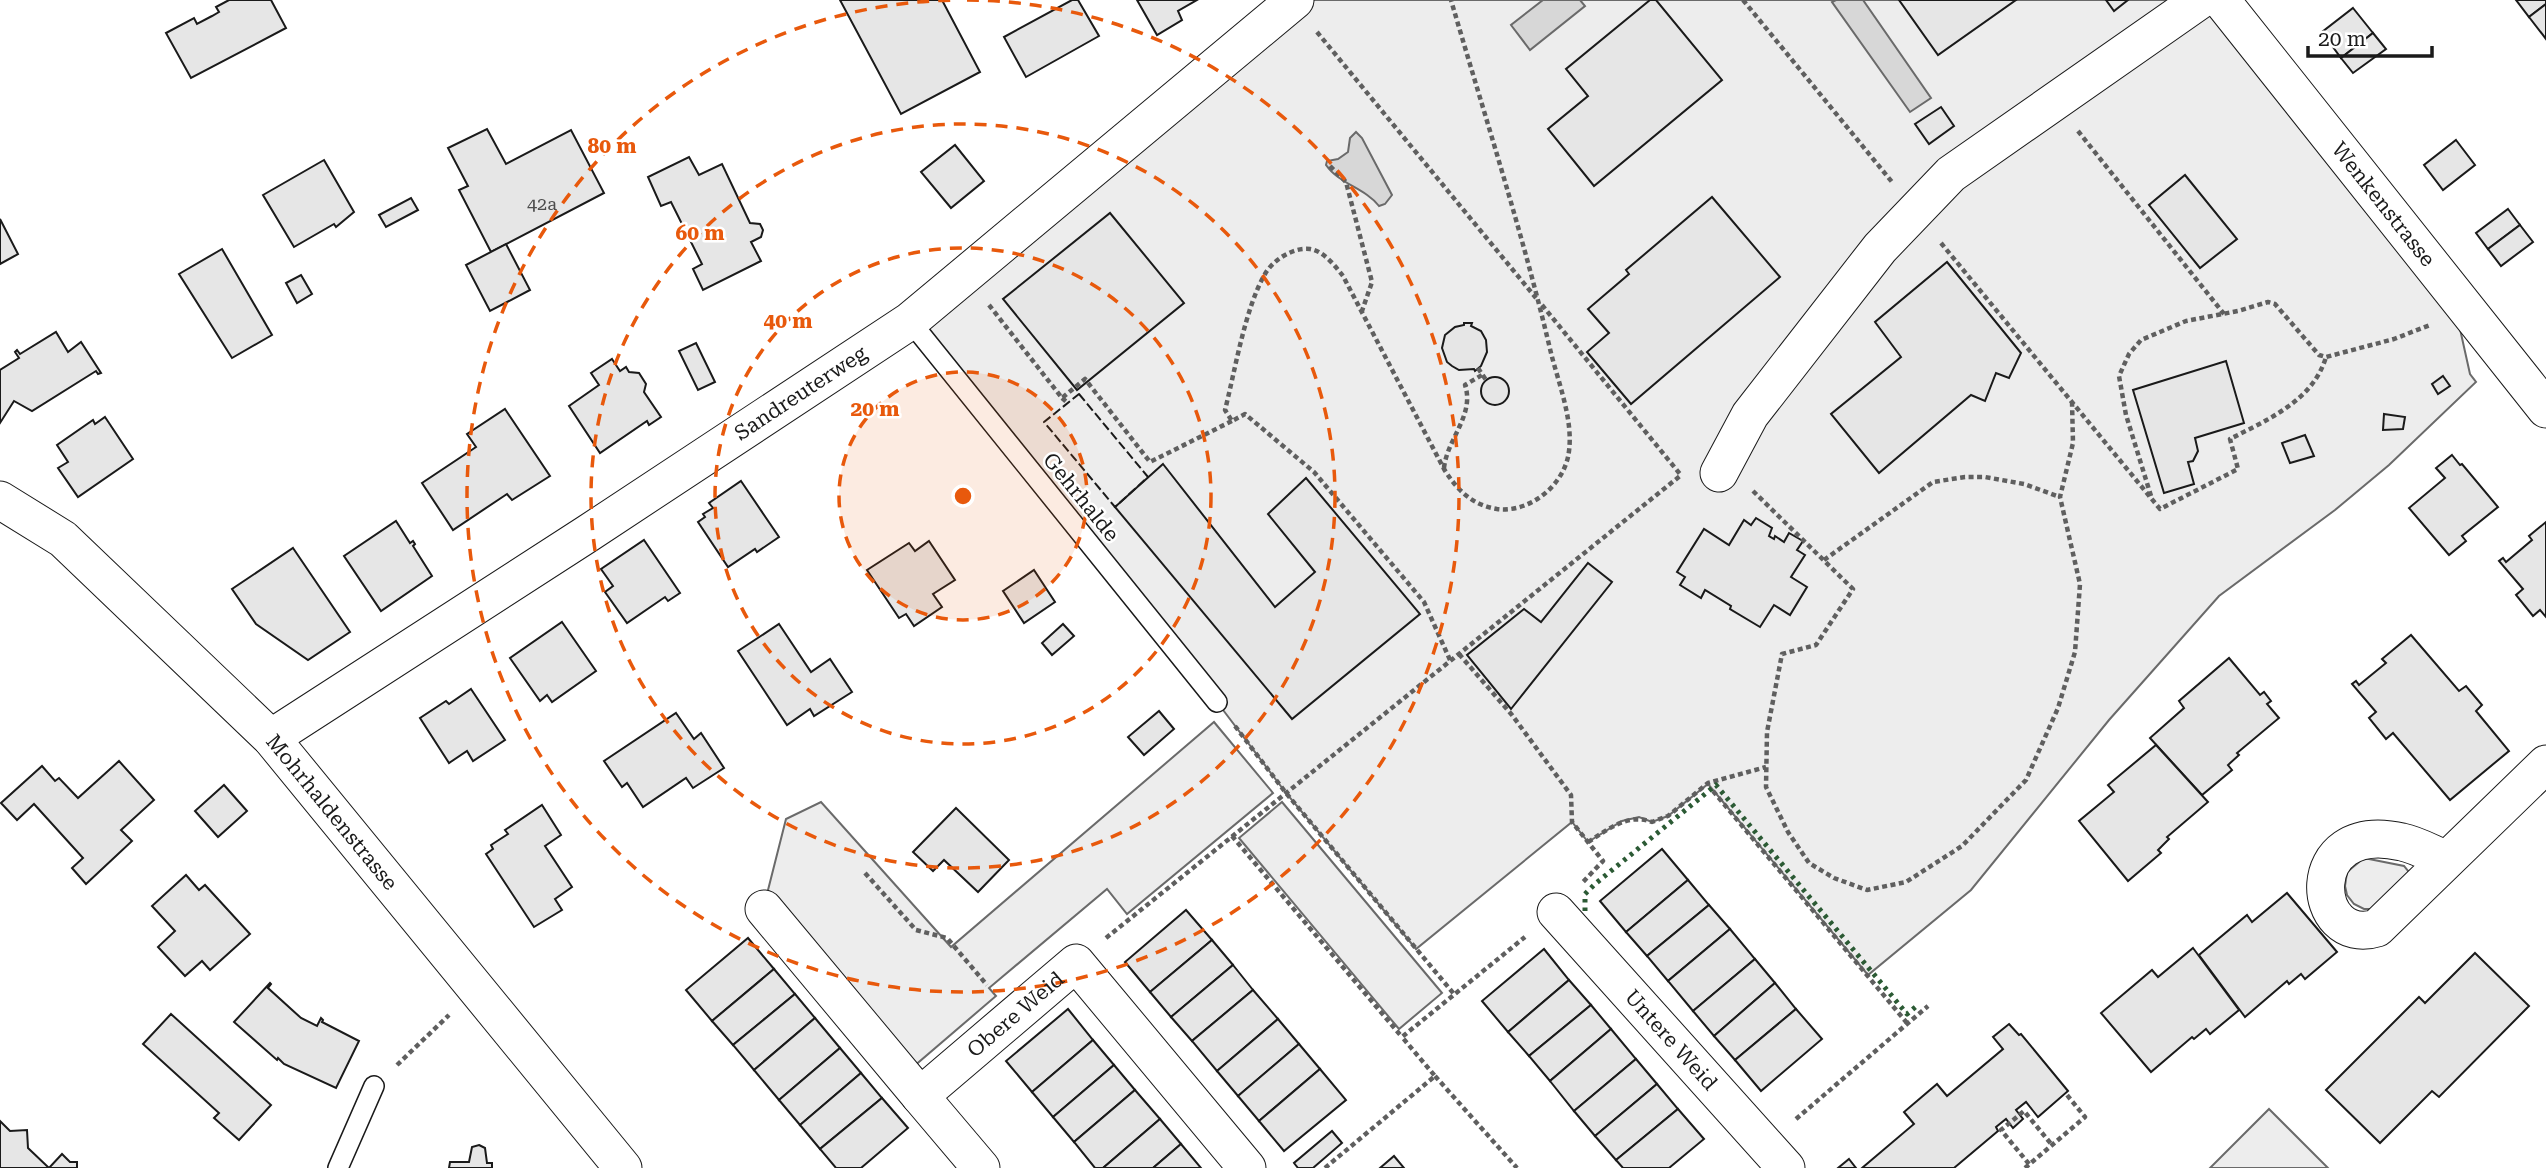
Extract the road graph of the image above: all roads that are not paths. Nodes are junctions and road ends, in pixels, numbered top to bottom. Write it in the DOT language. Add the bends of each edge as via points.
graph roads {
  1 [pos="2200,0"];
  2 [pos="2221,0"];
  3 [pos="1294,1"];
  4 [pos="910,321"];
  5 [pos="2546,410"];
  6 [pos="1721,468"];
  7 [pos="0,500"];
  8 [pos="1217,702"];
  9 [pos="271,738"];
  10 [pos="2546,764"];
  11 [pos="2446,860"];
  12 [pos="764,909"];
  13 [pos="1556,912"];
  14 [pos="374,1086"];
  15 [pos="920,1096"];
  16 [pos="1776,1156"];
  17 [pos="338,1168"];
  18 [pos="623,1168"];
  19 [pos="981,1168"];
  20 [pos="1247,1168"];
  1 -- 6 [label="street" via="1951,174 1880,248 1750,415"];
  2 -- 5 [label="street, Wenkenstrasse"];
  3 -- 4 [label="street, Sandreuterweg"];
  4 -- 8 [label="lane, Gehrhalde"];
  4 -- 9 [label="street, Sandreuterweg"];
  7 -- 9 [label="street, Mohrhaldenstrasse" via="62,539"];
  9 -- 18 [label="street, Mohrhaldenstrasse"];
  10 -- 11 [label="street"];
  12 -- 15 [label="street"];
  13 -- 16 [label="street, Untere Weid"];
  14 -- 17 [label="lane"];
  15 -- 19 [label="street"];
  15 -- 20 [label="street, Obere Weid" via="1076,963"];
}
